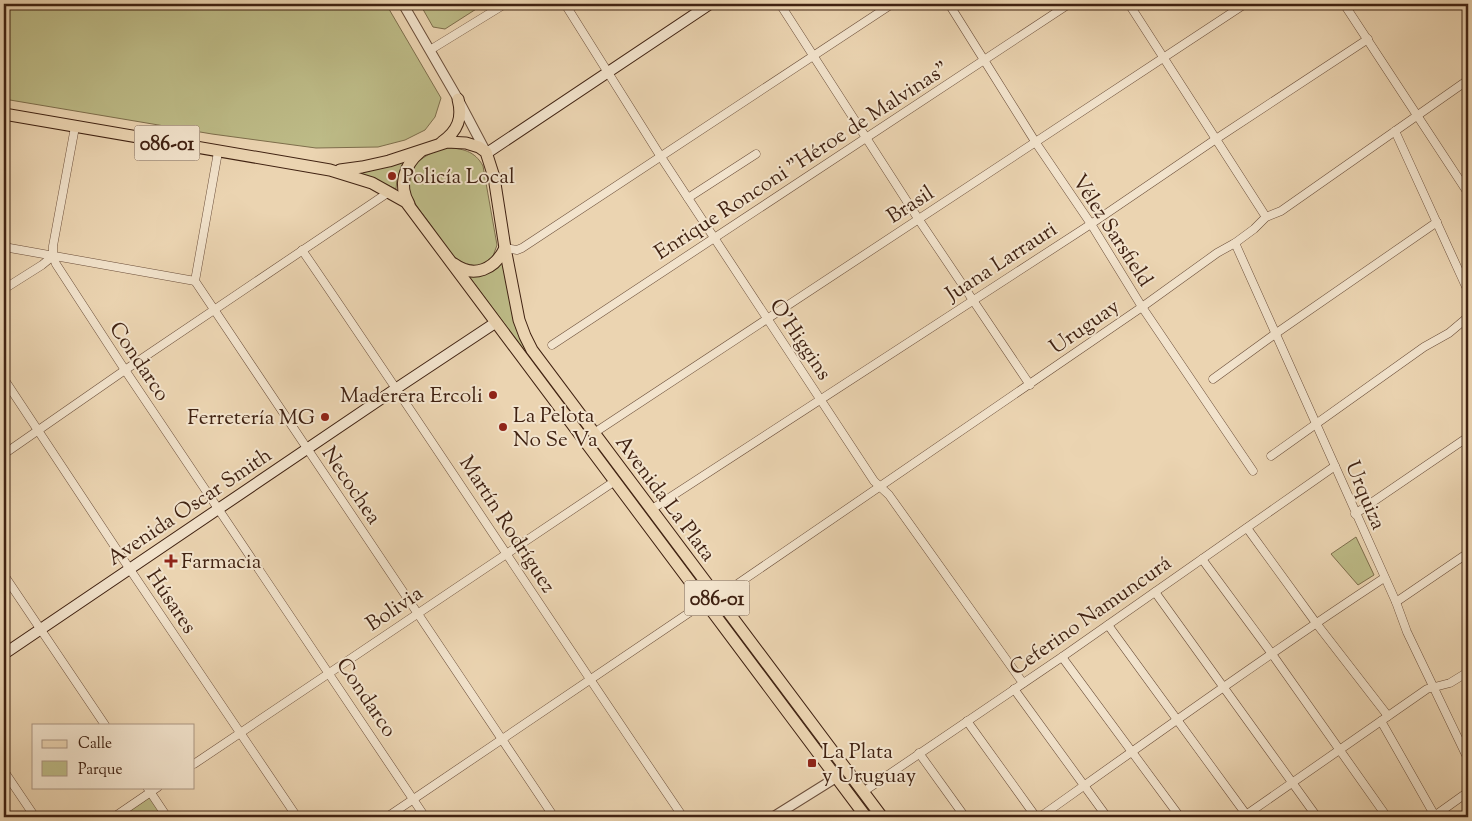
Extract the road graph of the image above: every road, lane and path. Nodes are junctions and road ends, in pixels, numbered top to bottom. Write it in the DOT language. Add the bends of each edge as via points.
graph roads {
  1 [pos="403,4"];
  2 [pos="505,4"];
  3 [pos="565,4"];
  4 [pos="710,4"];
  5 [pos="780,4"];
  6 [pos="892,4"];
  7 [pos="949,4"];
  8 [pos="1069,4"];
  9 [pos="1129,4"];
  10 [pos="1245,4"];
  11 [pos="1344,4"];
  12 [pos="1368,39"];
  13 [pos="430,50"];
  14 [pos="814,55"];
  15 [pos="1164,58"];
  16 [pos="984,60"];
  17 [pos="607,72"];
  18 [pos="1468,80"];
  19 [pos="458,99"];
  20 [pos="4,114"];
  21 [pos="1418,115"];
  22 [pos="75,127"];
  23 [pos="1395,131"];
  24 [pos="867,138"];
  25 [pos="1216,139"];
  26 [pos="441,143"];
  27 [pos="1036,143"];
  28 [pos="426,148"];
  29 [pos="218,152"];
  30 [pos="486,153"];
  31 [pos="756,154"];
  32 [pos="661,157"];
  33 [pos="330,170"];
  34 [pos="389,192"];
  35 [pos="1468,193"];
  36 [pos="688,198"];
  37 [pos="411,207"];
  38 [pos="1266,217"];
  39 [pos="919,220"];
  40 [pos="1436,222"];
  41 [pos="1091,224"];
  42 [pos="714,239"];
  43 [pos="1235,243"];
  44 [pos="4,247"];
  45 [pos="505,248"];
  46 [pos="302,250"];
  47 [pos="53,256"];
  48 [pos="446,256"];
  49 [pos="195,281"];
  50 [pos="4,289"];
  51 [pos="1468,291"];
  52 [pos="972,300"];
  53 [pos="1142,308"];
  54 [pos="214,310"];
  55 [pos="1468,317"];
  56 [pos="767,318"];
  57 [pos="495,323"];
  58 [pos="1275,334"];
  59 [pos="552,346"];
  60 [pos="125,370"];
  61 [pos="4,379"];
  62 [pos="1213,379"];
  63 [pos="1030,384"];
  64 [pos="397,388"];
  65 [pos="821,400"];
  66 [pos="1315,425"];
  67 [pos="38,430"];
  68 [pos="594,433"];
  69 [pos="1468,438"];
  70 [pos="307,449"];
  71 [pos="4,454"];
  72 [pos="1271,456"];
  73 [pos="1335,466"];
  74 [pos="1252,472"];
  75 [pos="614,481"];
  76 [pos="880,487"];
  77 [pos="219,509"];
  78 [pos="652,509"];
  79 [pos="1355,514"];
  80 [pos="1247,528"];
  81 [pos="1468,553"];
  82 [pos="508,554"];
  83 [pos="1202,559"];
  84 [pos="129,568"];
  85 [pos="4,575"];
  86 [pos="1384,578"];
  87 [pos="1155,592"];
  88 [pos="717,598"];
  89 [pos="705,602"];
  90 [pos="1396,602"];
  91 [pos="419,613"];
  92 [pos="1316,622"];
  93 [pos="1108,625"];
  94 [pos="40,629"];
  95 [pos="4,654"];
  96 [pos="1272,654"];
  97 [pos="1062,657"];
  98 [pos="1468,672"];
  99 [pos="330,673"];
  100 [pos="590,680"];
  101 [pos="1024,683"];
  102 [pos="1224,686"];
  103 [pos="1435,687"];
  104 [pos="1014,689"];
  105 [pos="1388,716"];
  106 [pos="1177,719"];
  107 [pos="967,721"];
  108 [pos="1380,721"];
  109 [pos="104,724"];
  110 [pos="240,734"];
  111 [pos="502,740"];
  112 [pos="1340,750"];
  113 [pos="1132,751"];
  114 [pos="919,753"];
  115 [pos="1468,759"];
  116 [pos="195,763"];
  117 [pos="4,771"];
  118 [pos="837,777"];
  119 [pos="1292,782"];
  120 [pos="1085,785"];
  121 [pos="149,790"];
  122 [pos="863,792"];
  123 [pos="1468,792"];
  124 [pos="413,799"];
  125 [pos="1246,816"];
  126 [pos="35,817"];
  127 [pos="114,817"];
  128 [pos="167,817"];
  129 [pos="297,817"];
  130 [pos="387,817"];
  131 [pos="425,817"];
  132 [pos="554,817"];
  133 [pos="683,817"];
  134 [pos="774,817"];
  135 [pos="866,817"];
  136 [pos="882,817"];
  137 [pos="965,817"];
  138 [pos="1038,817"];
  139 [pos="1107,817"];
  140 [pos="1180,817"];
  141 [pos="1317,817"];
  142 [pos="1386,817"];
  143 [pos="1434,817"];
  1 -- 13 [label="street"];
  2 -- 13 [label="street"];
  3 -- 17 [label="street, O'Higgins"];
  4 -- 17 [label="main road"];
  5 -- 14 [label="street"];
  6 -- 14 [label="street"];
  7 -- 16 [label="street, Vélez Sarsfield"];
  8 -- 16 [label="street, Enrique Ronconi \"Héroe de Malvinas\""];
  9 -- 15 [label="street"];
  10 -- 15 [label="street, Brasil"];
  11 -- 12 [label="street"];
  12 -- 21 [label="street"];
  12 -- 25 [label="street, Juana Larrauri"];
  13 -- 19 [label="street"];
  14 -- 24 [label="street"];
  14 -- 32 [label="street"];
  15 -- 25 [label="street"];
  15 -- 27 [label="street, Brasil"];
  16 -- 24 [label="street, Enrique Ronconi \"Héroe de Malvinas\""];
  16 -- 27 [label="street, Vélez Sarsfield"];
  17 -- 30 [label="main road"];
  17 -- 32 [label="street, O'Higgins"];
  18 -- 21 [label="street, Uruguay"];
  19 -- 26 [label="main road" via="461,109 458,125"];
  19 -- 30 [label="street"];
  20 -- 22 [label="main road, Avenida La Plata / 086-01"];
  21 -- 23 [label="street, Uruguay"];
  21 -- 35 [label="street"];
  22 -- 29 [label="main road, Avenida La Plata / 086-01"];
  22 -- 47 [label="street"];
  23 -- 38 [label="street, Uruguay" via="1281,211"];
  23 -- 40 [label="street"];
  24 -- 39 [label="street"];
  24 -- 42 [label="street, Enrique Ronconi \"Héroe de Malvinas\""];
  25 -- 38 [label="street"];
  25 -- 41 [label="street, Juana Larrauri"];
  26 -- 28 [label="main road, Avenida La Plata"];
  26 -- 30 [label="main road, Avenida La Plata" via="466,143"];
  27 -- 39 [label="street, Brasil"];
  27 -- 41 [label="street, Vélez Sarsfield"];
  28 -- 33 [label="main road, Avenida La Plata / 086-01" via="372,165"];
  28 -- 37 [label="main road" via="413,159 404,176 404,194"];
  29 -- 33 [label="main road, Avenida La Plata / 086-01"];
  29 -- 49 [label="street"];
  30 -- 45 [label="main road, Avenida La Plata" via="494,178"];
  31 -- 36 [label="street"];
  32 -- 36 [label="street, O'Higgins"];
  32 -- 45 [label="street" via="522,248"];
  33 -- 34 [label="main road, Avenida La Plata / 086-01"];
  34 -- 37 [label="main road, Avenida La Plata / 086-01"];
  34 -- 46 [label="street"];
  36 -- 42 [label="street, O'Higgins"];
  37 -- 48 [label="main road, Avenida La Plata"];
  38 -- 43 [label="street, Uruguay"];
  39 -- 52 [label="street"];
  39 -- 56 [label="street, Brasil"];
  40 -- 51 [label="street"];
  40 -- 58 [label="street"];
  41 -- 52 [label="street, Juana Larrauri"];
  41 -- 53 [label="street, Vélez Sarsfield"];
  42 -- 56 [label="street, O'Higgins"];
  42 -- 59 [label="street, Enrique Ronconi \"Héroe de Malvinas\""];
  43 -- 53 [label="street, Uruguay"];
  43 -- 58 [label="street, Urquiza"];
  44 -- 47 [label="street"];
  45 -- 48 [label="main road" via="490,267 480,272 460,268"];
  45 -- 68 [label="main road, Avenida La Plata / 086-01" via="525,336 538,359"];
  46 -- 54 [label="street"];
  46 -- 64 [label="street, Martín Rodríguez"];
  47 -- 49 [label="street"];
  47 -- 50 [label="street"];
  47 -- 60 [label="street, Condarco"];
  48 -- 57 [label="main road, Avenida La Plata / 086-01"];
  49 -- 54 [label="street, Necochea"];
  52 -- 63 [label="street"];
  52 -- 65 [label="street, Juana Larrauri"];
  53 -- 63 [label="street, Uruguay"];
  53 -- 74 [label="street, Vélez Sarsfield"];
  54 -- 60 [label="street"];
  54 -- 70 [label="street, Necochea"];
  55 -- 66 [label="street"];
  56 -- 65 [label="street, O'Higgins"];
  56 -- 68 [label="street, Brasil"];
  57 -- 64 [label="main road, Avenida Oscar Smith"];
  57 -- 75 [label="main road, Avenida La Plata / 086-01"];
  58 -- 62 [label="street"];
  58 -- 66 [label="street, Urquiza"];
  60 -- 67 [label="street"];
  60 -- 77 [label="street, Condarco"];
  61 -- 67 [label="street, Húsares"];
  63 -- 76 [label="street, Uruguay"];
  64 -- 70 [label="main road, Avenida Oscar Smith"];
  64 -- 82 [label="street, Martín Rodríguez"];
  65 -- 76 [label="street, O'Higgins"];
  65 -- 78 [label="street, Juana Larrauri"];
  66 -- 72 [label="street"];
  66 -- 73 [label="street, Urquiza"];
  67 -- 71 [label="street"];
  67 -- 84 [label="street, Húsares"];
  68 -- 78 [label="main road, Avenida La Plata / 086-01"];
  69 -- 79 [label="street"];
  70 -- 77 [label="main road, Avenida Oscar Smith"];
  70 -- 91 [label="street, Necochea"];
  73 -- 79 [label="street, Urquiza"];
  73 -- 80 [label="street, Ceferino Namuncurá"];
  75 -- 82 [label="street, Bolivia"];
  75 -- 89 [label="main road, Avenida La Plata / 086-01"];
  76 -- 88 [label="street, Uruguay"];
  76 -- 101 [label="street, O'Higgins" via="889,495"];
  77 -- 84 [label="main road, Avenida Oscar Smith"];
  77 -- 99 [label="street, Condarco"];
  78 -- 88 [label="main road, Avenida La Plata / 086-01"];
  79 -- 86 [label="street, Urquiza"];
  80 -- 83 [label="street, Ceferino Namuncurá"];
  80 -- 92 [label="street"];
  81 -- 90 [label="street"];
  82 -- 91 [label="street, Bolivia"];
  82 -- 100 [label="street, Martín Rodríguez"];
  83 -- 87 [label="street, Ceferino Namuncurá"];
  83 -- 96 [label="street"];
  84 -- 94 [label="main road, Avenida Oscar Smith"];
  84 -- 110 [label="street, Húsares"];
  85 -- 94 [label="street"];
  86 -- 90 [label="street, Urquiza"];
  86 -- 92 [label="street"];
  87 -- 93 [label="street, Ceferino Namuncurá"];
  87 -- 102 [label="street"];
  88 -- 122 [label="main road, Avenida La Plata / 086-01"];
  89 -- 100 [label="street"];
  89 -- 118 [label="main road, Avenida La Plata / 086-01"];
  90 -- 103 [label="street, Urquiza" via="1407,632"];
  91 -- 99 [label="street, Bolivia"];
  91 -- 111 [label="street, Necochea"];
  92 -- 96 [label="street"];
  92 -- 105 [label="street"];
  93 -- 97 [label="street, Ceferino Namuncurá"];
  93 -- 106 [label="street"];
  94 -- 95 [label="main road, Avenida Oscar Smith"];
  94 -- 109 [label="street"];
  96 -- 102 [label="street"];
  96 -- 112 [label="street"];
  97 -- 101 [label="street, Ceferino Namuncurá"];
  97 -- 113 [label="street"];
  98 -- 103 [label="street"];
  99 -- 110 [label="street, Bolivia"];
  99 -- 124 [label="street, Condarco"];
  100 -- 111 [label="street"];
  100 -- 133 [label="street, Martín Rodríguez"];
  101 -- 104 [label="street, Ceferino Namuncurá"];
  102 -- 106 [label="street"];
  102 -- 119 [label="street"];
  103 -- 105 [label="street"];
  103 -- 115 [label="street, Urquiza"];
  104 -- 107 [label="street, Ceferino Namuncurá"];
  104 -- 120 [label="street"];
  105 -- 108 [label="street"];
  106 -- 113 [label="street"];
  106 -- 125 [label="street"];
  107 -- 114 [label="street, Ceferino Namuncurá"];
  107 -- 138 [label="street"];
  108 -- 112 [label="street"];
  108 -- 143 [label="street"];
  110 -- 116 [label="street, Bolivia"];
  110 -- 129 [label="street, Húsares"];
  111 -- 124 [label="street"];
  111 -- 132 [label="street, Necochea"];
  112 -- 119 [label="street"];
  112 -- 142 [label="street"];
  113 -- 120 [label="street"];
  113 -- 140 [label="street"];
  114 -- 122 [label="street, Ceferino Namuncurá"];
  114 -- 137 [label="street"];
  117 -- 126 [label="street"];
  118 -- 134 [label="street"];
  118 -- 135 [label="main road, Avenida La Plata / 086-01"];
  119 -- 125 [label="street"];
  119 -- 141 [label="street"];
  120 -- 138 [label="street"];
  120 -- 139 [label="street"];
  121 -- 127 [label="street"];
  121 -- 128 [label="street"];
  122 -- 136 [label="main road, Avenida La Plata / 086-01"];
  123 -- 143 [label="street"];
  124 -- 130 [label="street"];
  124 -- 131 [label="street, Condarco"];
}
